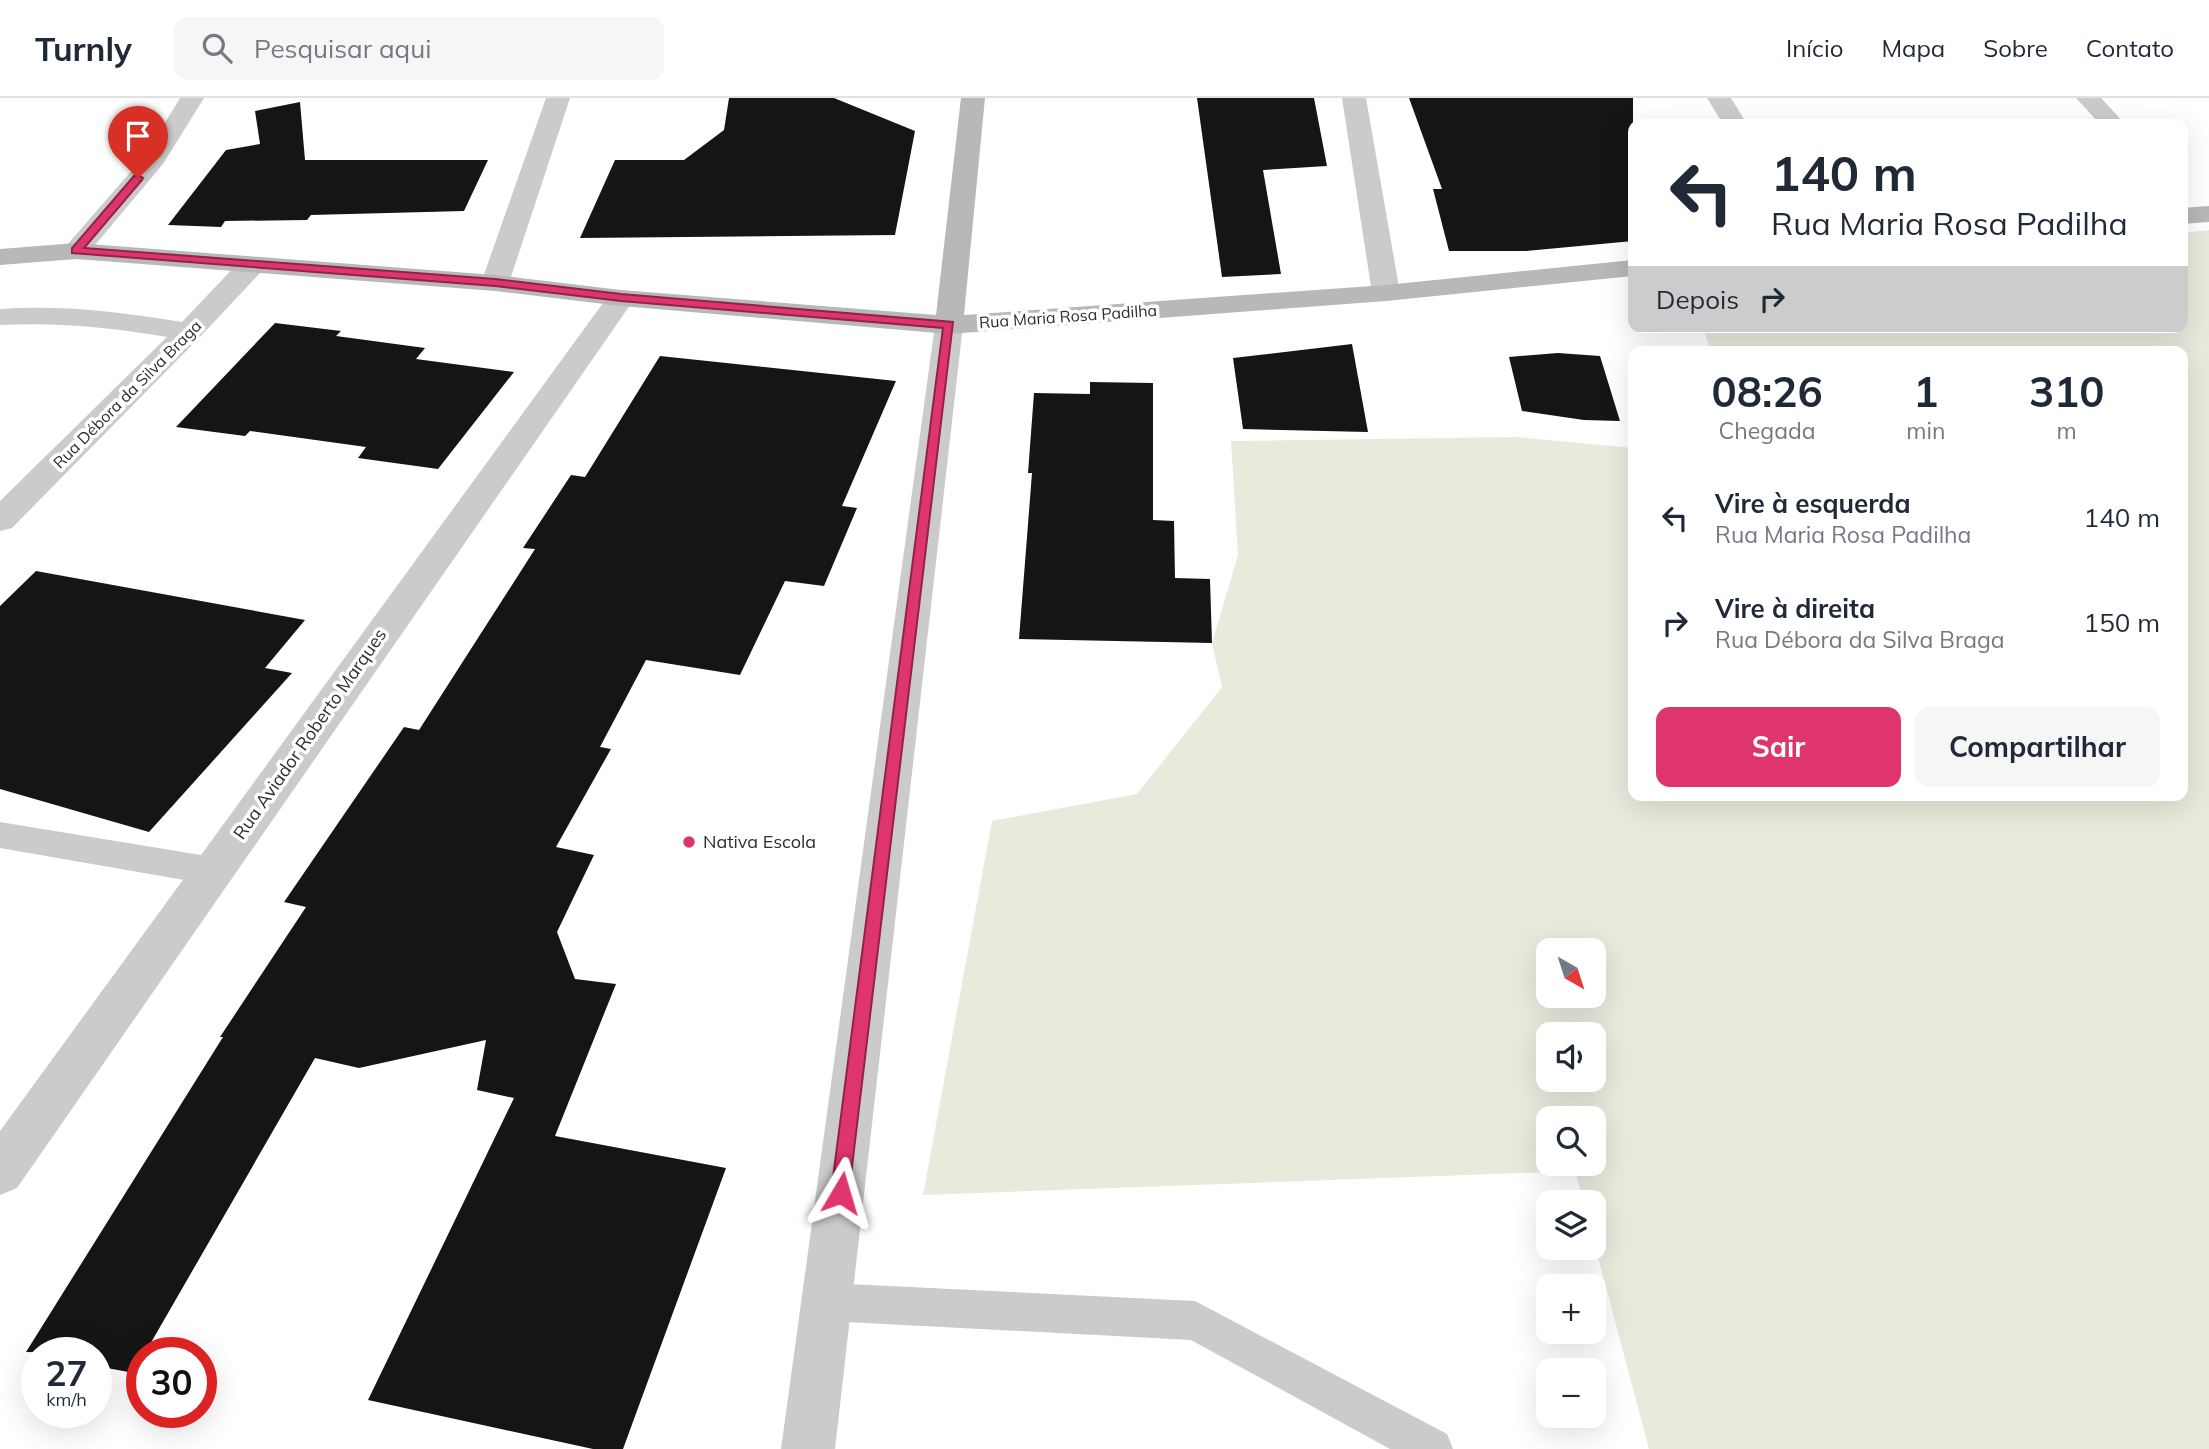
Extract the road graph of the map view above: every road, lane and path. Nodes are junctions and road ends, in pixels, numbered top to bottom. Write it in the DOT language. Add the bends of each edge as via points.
graph roads {
  1 [pos="192,98"];
  2 [pos="558,98"];
  3 [pos="973,98"];
  4 [pos="1354,98"];
  5 [pos="1719,98"];
  6 [pos="2088,98"];
  7 [pos="1732,119"];
  8 [pos="2108,119"];
  9 [pos="76,251"];
  10 [pos="0,257"];
  11 [pos="251,266"];
  12 [pos="1628,269"];
  13 [pos="495,283"];
  14 [pos="1387,293"];
  15 [pos="621,298"];
  16 [pos="0,317"];
  17 [pos="949,325"];
  18 [pos="189,332"];
  19 [pos="0,520"];
  20 [pos="0,835"];
  21 [pos="213,871"];
  22 [pos="0,1171"];
  23 [pos="827,1302"];
  24 [pos="808,1449"];
  25 [pos="1432,1449"];
  1 -- 9 [label="street" via="181,123 153,160"];
  2 -- 13 [label="street"];
  3 -- 17 [label="main road"];
  4 -- 14 [label="street"];
  5 -- 7 [label="street"];
  6 -- 8 [label="street"];
  9 -- 10 [label="main road, Rua Maria Rosa Padilha"];
  9 -- 11 [label="main road, Rua Maria Rosa Padilha"];
  11 -- 13 [label="main road, Rua Maria Rosa Padilha"];
  11 -- 18 [label="street, Rua Débora da Silva Braga"];
  12 -- 14 [label="main road, Rua Maria Rosa Padilha"];
  13 -- 15 [label="main road, Rua Maria Rosa Padilha"];
  14 -- 17 [label="main road, Rua Maria Rosa Padilha"];
  15 -- 17 [label="main road, Rua Maria Rosa Padilha"];
  15 -- 21 [label="street, Rua Aviador Roberto Marques"];
  16 -- 18 [label="street" via="105,318"];
  17 -- 23 [label="street"];
  18 -- 19 [label="street, Rua Débora da Silva Braga"];
  20 -- 21 [label="lane"];
  21 -- 22 [label="street, Rua Aviador Roberto Marques"];
  23 -- 24 [label="street"];
  23 -- 25 [label="lane" via="1195,1321"];
}
